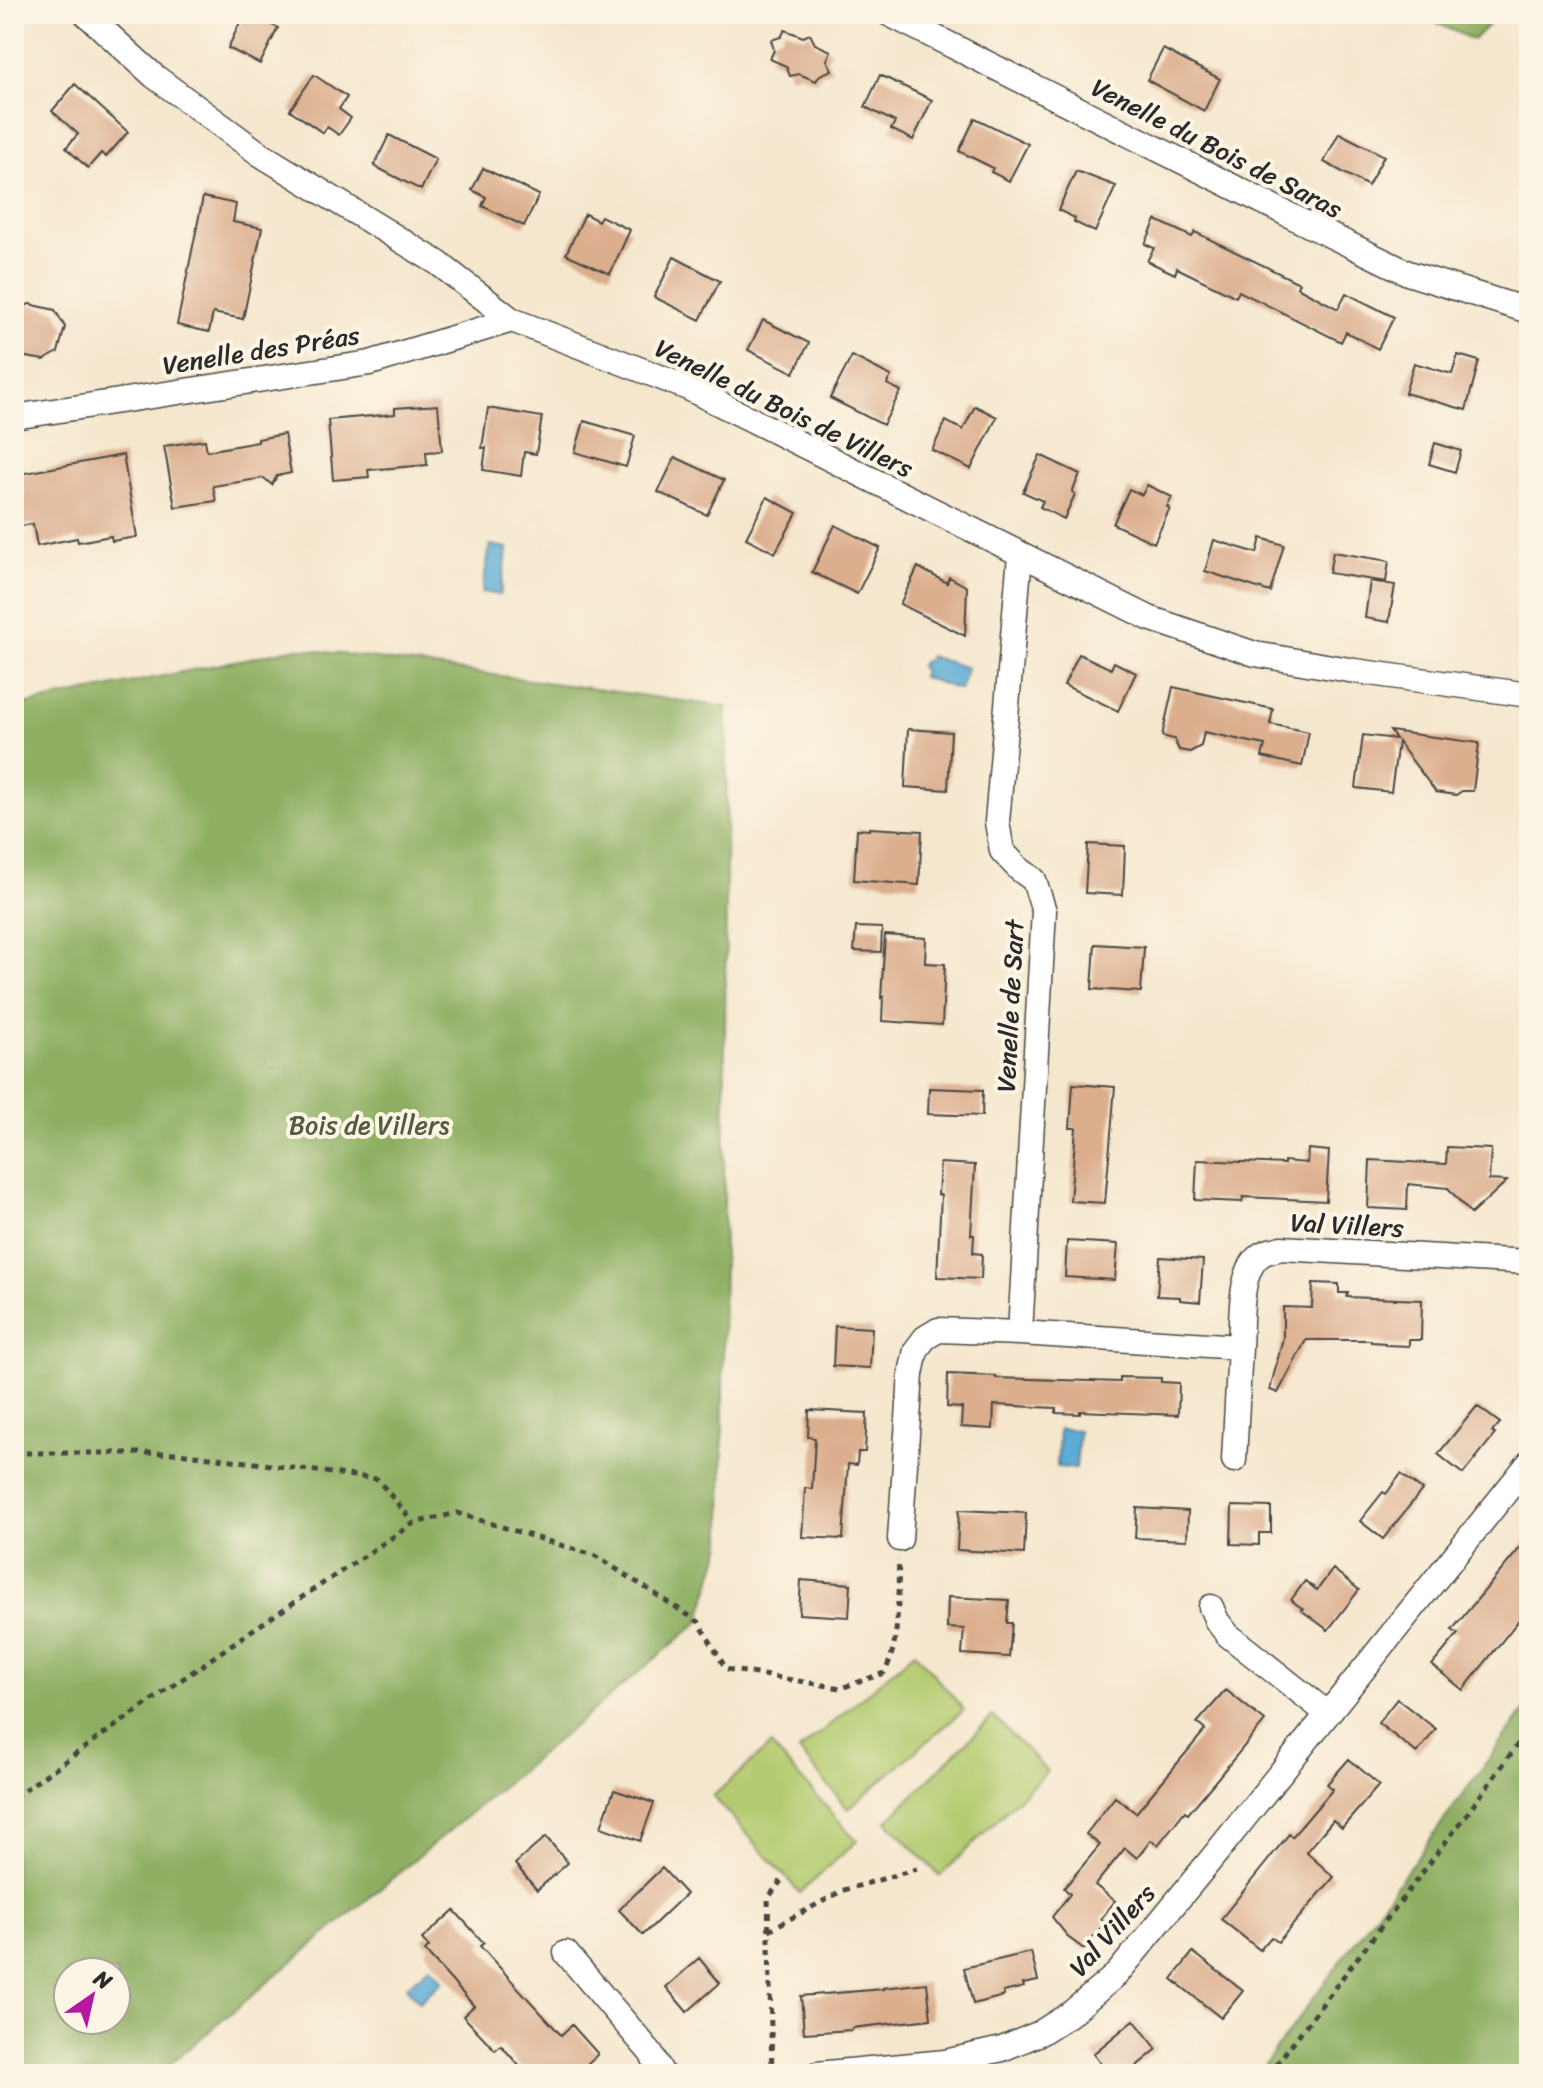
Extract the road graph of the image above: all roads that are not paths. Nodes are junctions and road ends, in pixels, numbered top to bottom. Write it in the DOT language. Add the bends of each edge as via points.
graph roads {
  1 [pos="86,14"];
  2 [pos="889,14"];
  3 [pos="1529,311"];
  4 [pos="512,320"];
  5 [pos="14,417"];
  6 [pos="1020,555"];
  7 [pos="1529,695"];
  8 [pos="1529,1262"];
  9 [pos="1020,1333"];
  10 [pos="1240,1347"];
  11 [pos="1234,1460"];
  12 [pos="1529,1463"];
  13 [pos="900,1539"];
  14 [pos="1211,1607"];
  15 [pos="1328,1714"];
  16 [pos="566,1953"];
  17 [pos="662,2074"];
  18 [pos="817,2074"];
  1 -- 4 [label="street, Venelle du Bois de Villers" via="154,76 260,154 438,263"];
  2 -- 3 [label="street, Venelle du Bois de Saras" via="1408,273"];
  4 -- 5 [label="street, Venelle des Préas" via="370,363"];
  4 -- 6 [label="street, Venelle du Bois de Villers" via="688,388"];
  6 -- 7 [label="street, Venelle du Bois de Villers" via="1149,618 1255,654"];
  6 -- 9 [label="street, Venelle de Sart" via="997,822 1002,851 1034,880 1044,911"];
  8 -- 10 [label="street, Val Villers" via="1281,1248 1263,1253 1249,1267 1245,1283"];
  9 -- 10 [label="street"];
  9 -- 13 [label="street" via="938,1330 916,1350"];
  10 -- 11 [label="street, Val Villers"];
  12 -- 15 [label="street, Val Villers"];
  14 -- 15 [label="street" via="1228,1635"];
  15 -- 18 [label="street, Val Villers" via="1117,1974 1070,2014 1002,2049 945,2062"];
  16 -- 17 [label="street" via="651,2053"];
}
